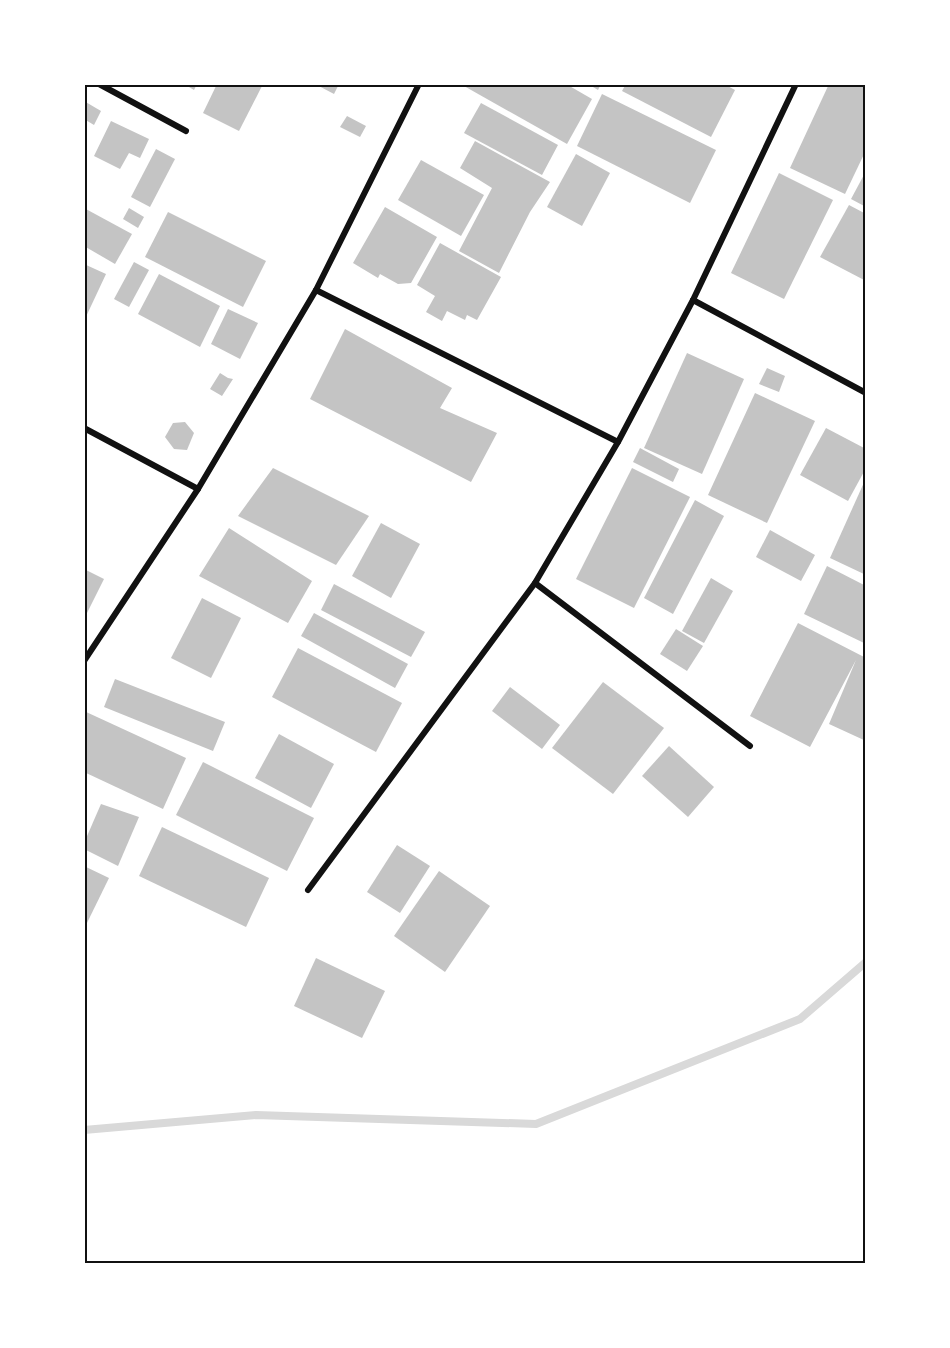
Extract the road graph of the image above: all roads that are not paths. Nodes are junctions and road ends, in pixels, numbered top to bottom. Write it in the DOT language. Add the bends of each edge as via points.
graph roads {
  1 [pos="99,84"];
  2 [pos="419,84"];
  3 [pos="796,84"];
  4 [pos="186,131"];
  5 [pos="316,290"];
  6 [pos="693,300"];
  7 [pos="866,393"];
  8 [pos="84,428"];
  9 [pos="618,442"];
  10 [pos="198,489"];
  11 [pos="536,583"];
  12 [pos="84,661"];
  13 [pos="750,746"];
  14 [pos="308,890"];
  1 -- 4 [label="street"];
  2 -- 5 [label="street"];
  3 -- 6 [label="street"];
  5 -- 9 [label="street"];
  5 -- 10 [label="street"];
  6 -- 7 [label="street"];
  6 -- 9 [label="street"];
  8 -- 10 [label="street"];
  9 -- 11 [label="street"];
  10 -- 12 [label="street"];
  11 -- 13 [label="street"];
  11 -- 14 [label="street"];
}
